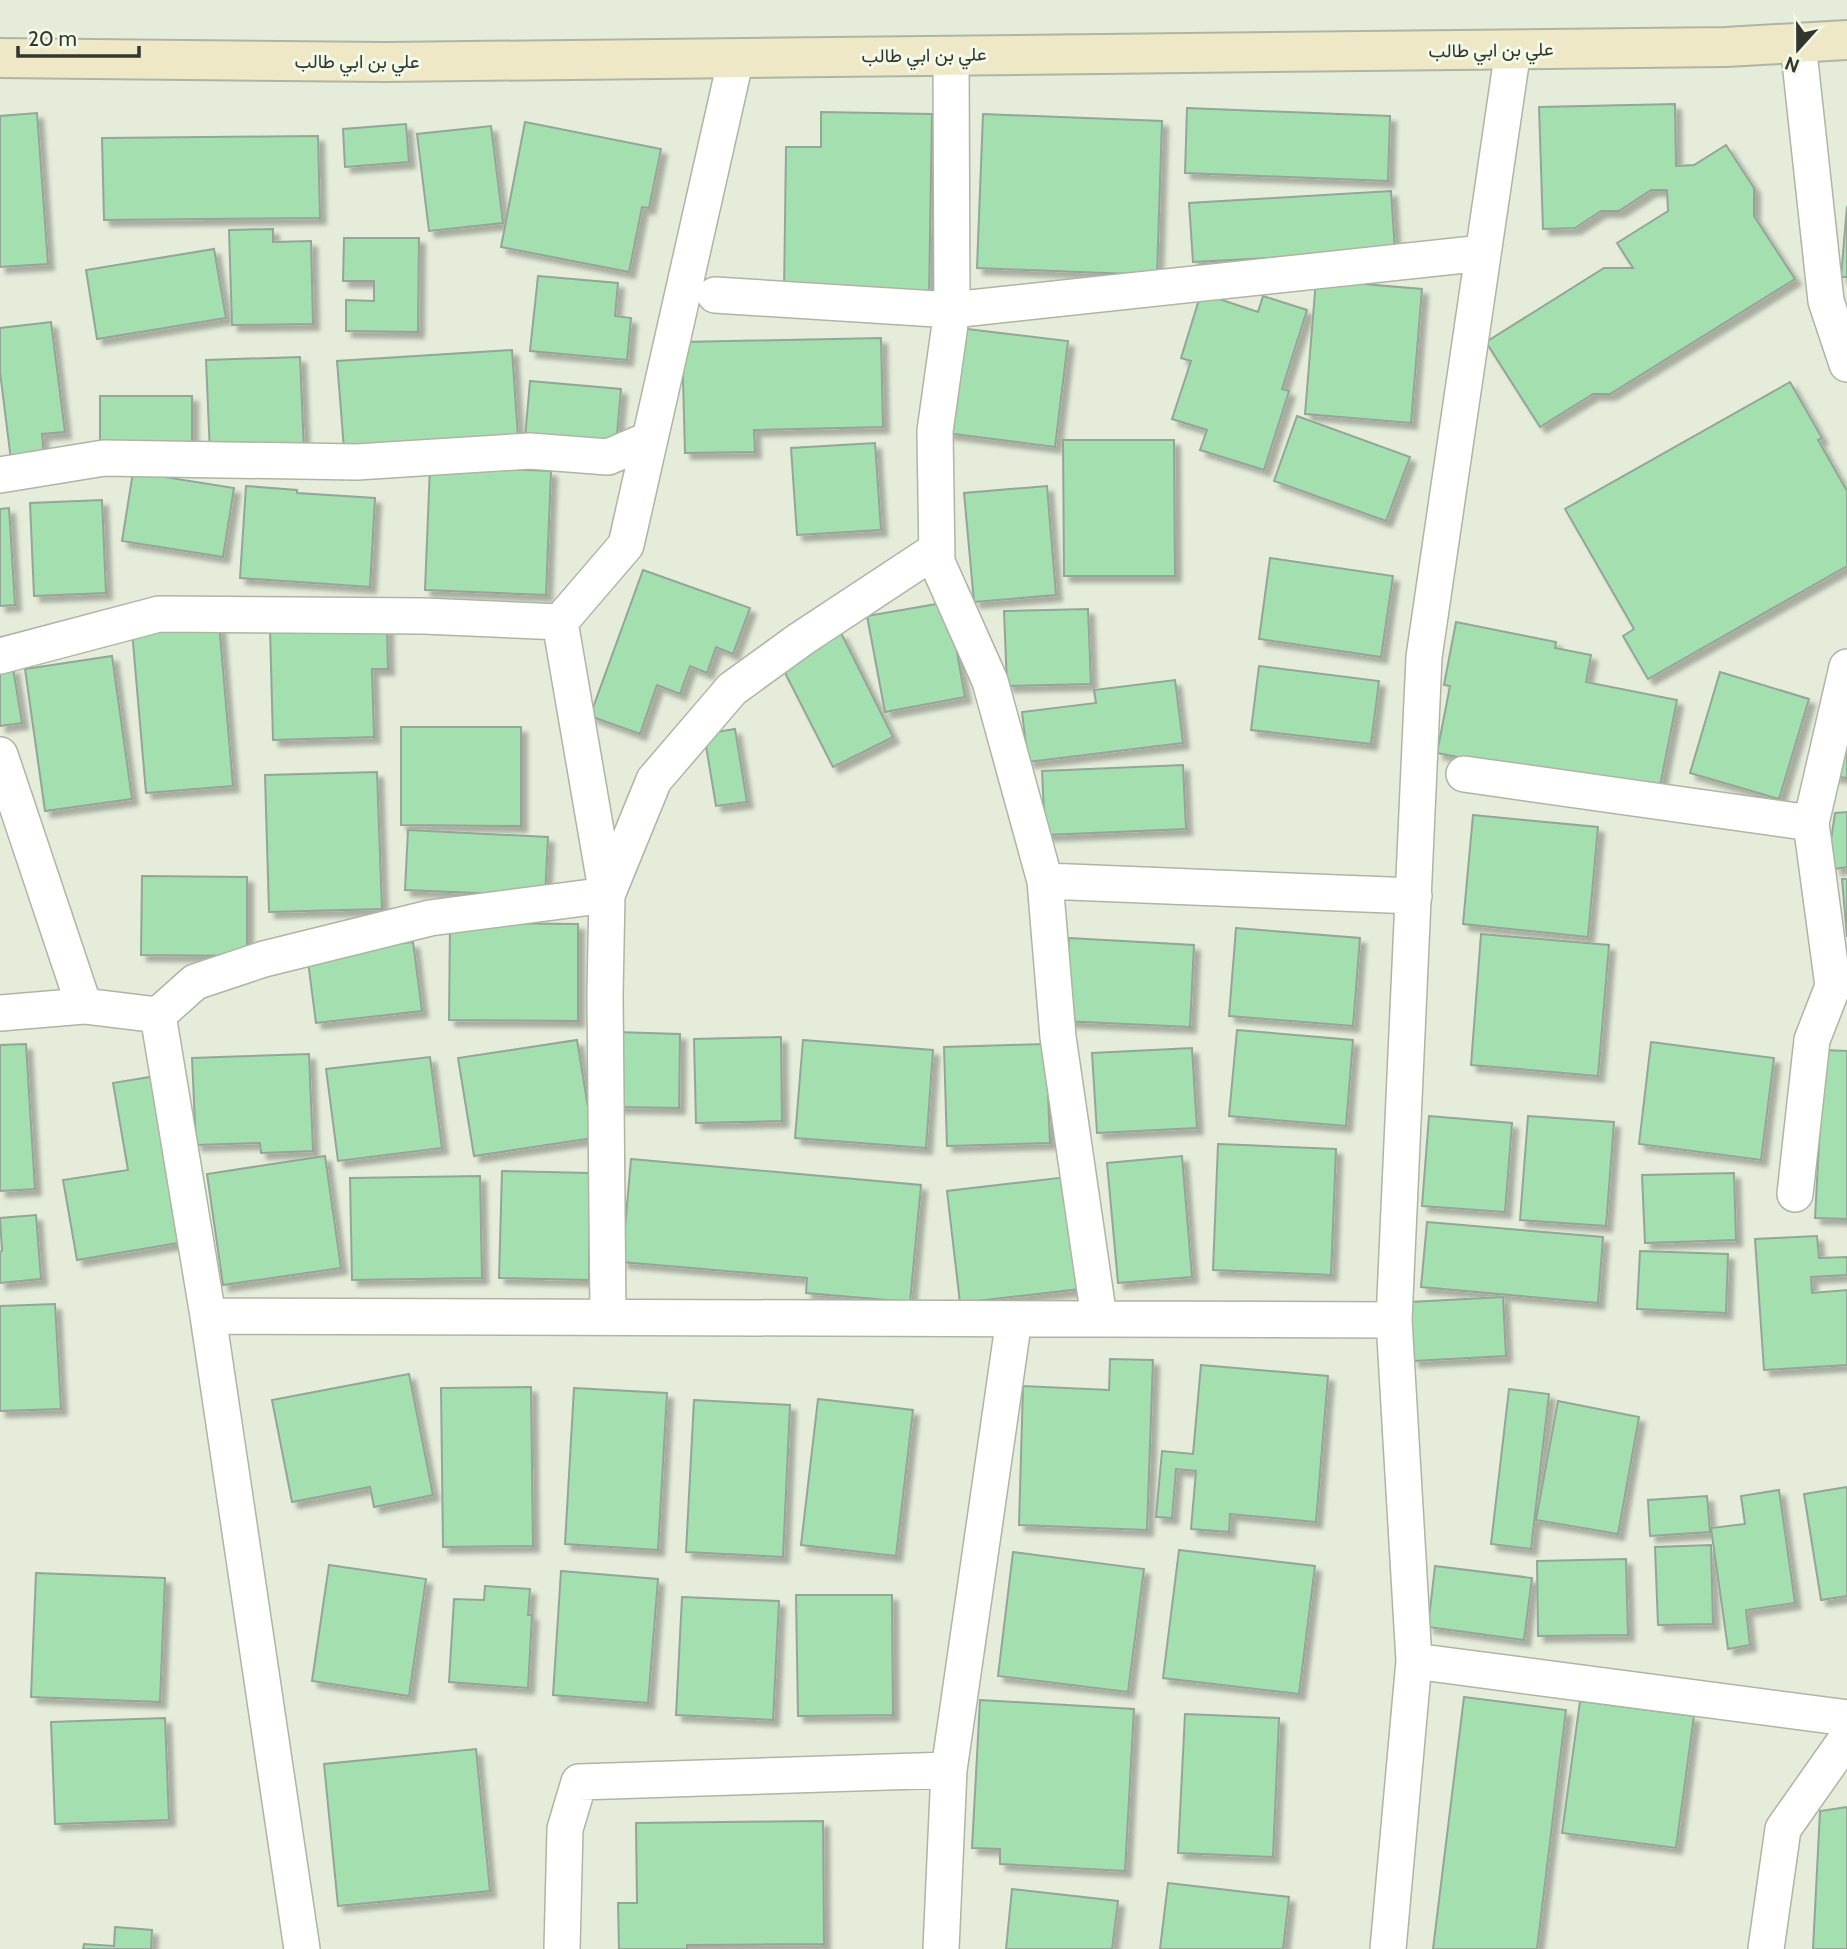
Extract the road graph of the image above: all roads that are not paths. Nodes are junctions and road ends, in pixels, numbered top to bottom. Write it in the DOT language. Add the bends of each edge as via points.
graph roads {
  1 [pos="1847,40"];
  2 [pos="1798,43"];
  3 [pos="1513,50"];
  4 [pos="951,55"];
  5 [pos="0,58"];
  6 [pos="736,58"];
  7 [pos="1483,253"];
  8 [pos="715,295"];
  9 [pos="953,310"];
  10 [pos="1847,364"];
  11 [pos="650,439"];
  12 [pos="0,475"];
  13 [pos="936,550"];
  14 [pos="560,622"];
  15 [pos="0,656"];
  16 [pos="1847,667"];
  17 [pos="0,755"];
  18 [pos="1464,774"];
  19 [pos="1811,823"];
  20 [pos="1045,881"];
  21 [pos="607,895"];
  22 [pos="1414,896"];
  23 [pos="84,1006"];
  24 [pos="0,1013"];
  25 [pos="158,1015"];
  26 [pos="1795,1194"];
  27 [pos="208,1316"];
  28 [pos="608,1316"];
  29 [pos="1100,1318"];
  30 [pos="1014,1319"];
  31 [pos="1394,1320"];
  32 [pos="1414,1661"];
  33 [pos="1847,1718"];
  34 [pos="1847,1738"];
  35 [pos="949,1770"];
  36 [pos="302,1949"];
  37 [pos="562,1949"];
  38 [pos="941,1949"];
  39 [pos="1388,1949"];
  40 [pos="1766,1949"];
  1 -- 2 [label="main road, علي بن ابي طالب"];
  2 -- 3 [label="main road, علي بن ابي طالب"];
  2 -- 10 [label="street" via="1826,301"];
  3 -- 4 [label="main road, علي بن ابي طالب"];
  3 -- 7 [label="street"];
  4 -- 6 [label="main road, علي بن ابي طالب"];
  4 -- 9 [label="street"];
  5 -- 6 [label="main road, علي بن ابي طالب" via="386,62"];
  6 -- 11 [label="street"];
  7 -- 9 [label="street"];
  7 -- 22 [label="street" via="1424,657"];
  8 -- 9 [label="street"];
  9 -- 13 [label="street" via="935,431"];
  11 -- 12 [label="street" via="608,457 530,451 357,462 104,458"];
  11 -- 14 [label="street" via="626,545"];
  13 -- 20 [label="street" via="937,562 990,681"];
  13 -- 21 [label="street" via="732,689 654,780"];
  14 -- 15 [label="street" via="159,614"];
  14 -- 21 [label="street"];
  16 -- 19 [label="street"];
  17 -- 23 [label="street"];
  18 -- 19 [label="street"];
  19 -- 26 [label="street" via="1833,986 1812,1040"];
  20 -- 22 [label="street"];
  20 -- 29 [label="street" via="1058,1037"];
  21 -- 25 [label="street" via="430,918 264,959 195,982"];
  21 -- 28 [label="street"];
  22 -- 31 [label="street"];
  23 -- 24 [label="street"];
  23 -- 25 [label="street"];
  25 -- 27 [label="street"];
  27 -- 28 [label="street"];
  27 -- 36 [label="street"];
  28 -- 30 [label="street"];
  29 -- 30 [label="street"];
  29 -- 31 [label="street"];
  30 -- 35 [label="street"];
  31 -- 32 [label="street"];
  32 -- 33 [label="street"];
  32 -- 39 [label="street"];
  34 -- 40 [label="street" via="1783,1829"];
  35 -- 37 [label="street" via="579,1782 565,1829"];
  35 -- 38 [label="street"];
}
